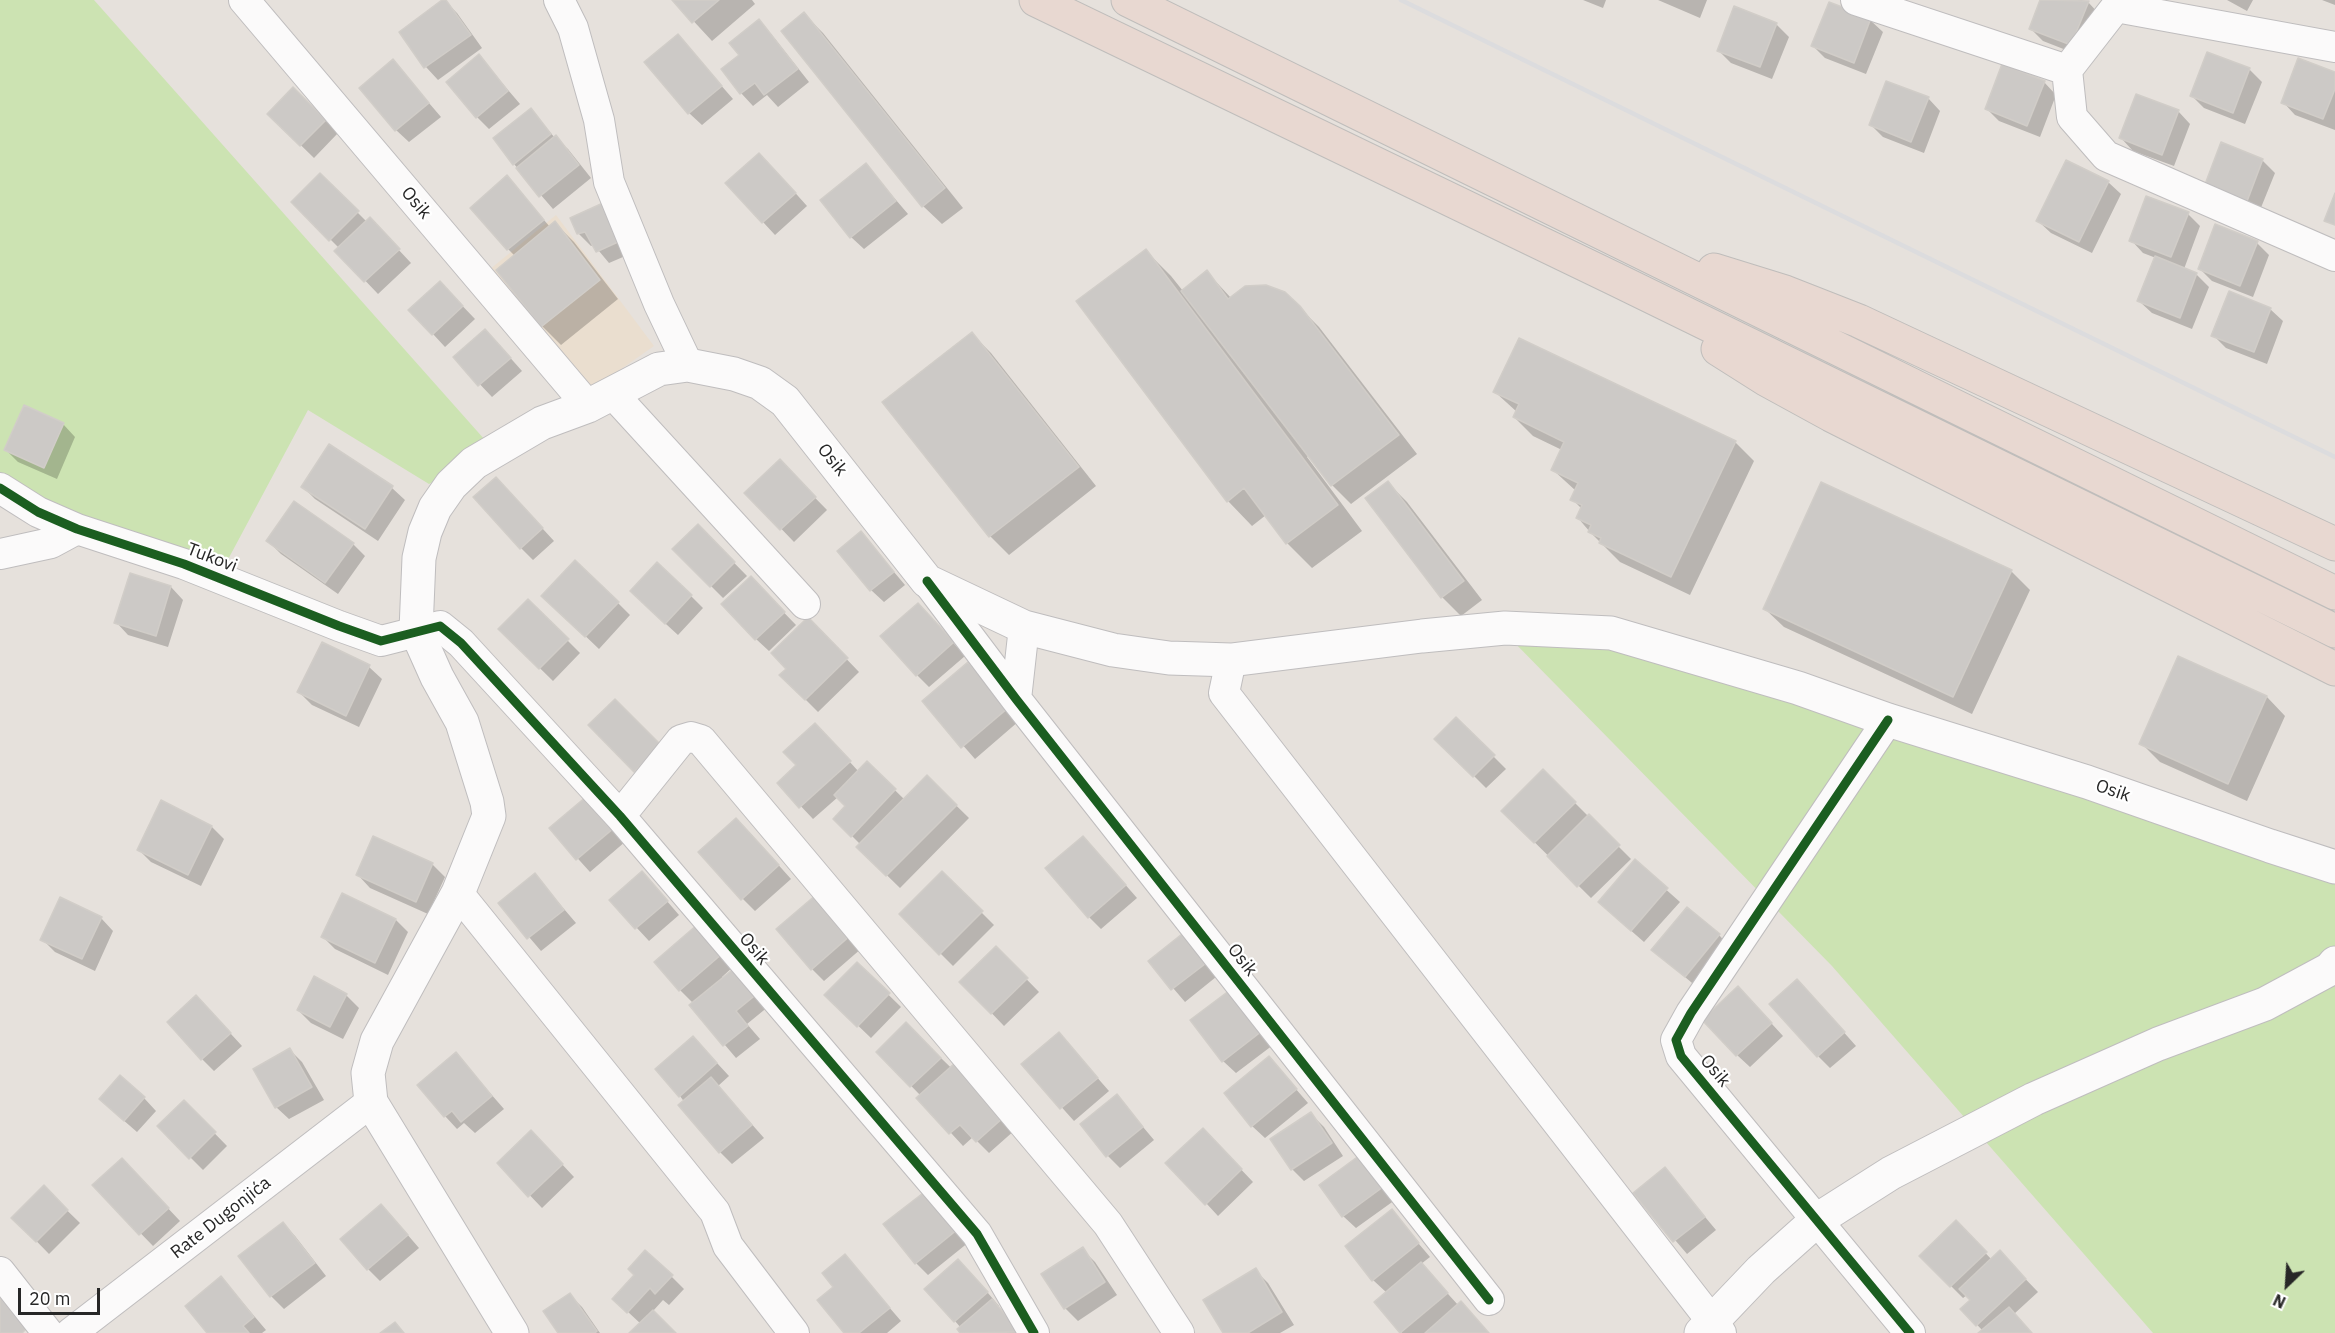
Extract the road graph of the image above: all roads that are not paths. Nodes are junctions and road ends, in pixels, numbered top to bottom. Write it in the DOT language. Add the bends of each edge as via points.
graph roads {
  1 [pos="244,0"];
  2 [pos="560,0"];
  3 [pos="1036,0"];
  4 [pos="1128,0"];
  5 [pos="1858,0"];
  6 [pos="2335,47"];
  7 [pos="2067,70"];
  8 [pos="1629,246"];
  9 [pos="2335,256"];
  10 [pos="1615,279"];
  11 [pos="688,365"];
  12 [pos="600,400"];
  13 [pos="0,488"];
  14 [pos="77,529"];
  15 [pos="2335,544"];
  16 [pos="0,554"];
  17 [pos="927,581"];
  18 [pos="2335,592"];
  19 [pos="806,604"];
  20 [pos="1024,627"];
  21 [pos="416,630"];
  22 [pos="2335,631"];
  23 [pos="1232,660"];
  24 [pos="2335,669"];
  25 [pos="1016,699"];
  26 [pos="1888,720"];
  27 [pos="620,816"];
  28 [pos="2335,867"];
  29 [pos="458,892"];
  30 [pos="2335,963"];
  31 [pos="371,1102"];
  32 [pos="1817,1220"];
  33 [pos="0,1272"];
  34 [pos="1489,1300"];
  35 [pos="1711,1329"];
  36 [pos="48,1333"];
  37 [pos="71,1333"];
  38 [pos="512,1333"];
  39 [pos="794,1333"];
  40 [pos="1034,1333"];
  41 [pos="1179,1333"];
  42 [pos="1910,1333"];
  1 -- 12 [label="street, Osik"];
  2 -- 11 [label="street" via="573,28 599,120 609,182"];
  3 -- 10 [label="highway"];
  4 -- 8 [label="highway"];
  5 -- 7 [label="street"];
  6 -- 7 [label="street" via="2116,7"];
  7 -- 9 [label="street" via="2072,117 2106,156"];
  8 -- 15 [label="highway" via="1831,309"];
  8 -- 18 [label="highway"];
  10 -- 22 [label="highway"];
  10 -- 24 [label="highway" via="1767,380 1831,415"];
  11 -- 12 [label="main road, Osik" via="659,369"];
  11 -- 17 [label="main road, Osik" via="760,383 785,401"];
  12 -- 19 [label="street, Osik"];
  12 -- 21 [label="main road, Osik" via="542,423 474,463 451,485 425,532 419,558"];
  13 -- 14 [label="street, Tukovi" via="38,512"];
  14 -- 16 [label="street" via="51,543"];
  14 -- 21 [label="street, Tukovi" via="184,564 381,640"];
  17 -- 20 [label="main road, Osik"];
  17 -- 25 [label="street, Osik"];
  20 -- 23 [label="main road, Osik" via="1113,650 1169,658"];
  20 -- 25 [label="street"];
  21 -- 27 [label="street, Osik" via="440,626 461,643"];
  21 -- 29 [label="main road, Osik" via="462,722 488,802 489,816"];
  23 -- 26 [label="main road, Osik" via="1505,628 1611,633 1798,688"];
  23 -- 35 [label="street" via="1224,693"];
  25 -- 34 [label="street, Osik"];
  26 -- 28 [label="main road, Osik" via="2087,782"];
  26 -- 32 [label="street, Osik" via="1676,1040 1681,1056"];
  27 -- 40 [label="street, Osik" via="976,1234"];
  27 -- 41 [label="street" via="681,740 701,740 1108,1224"];
  29 -- 31 [label="main road, Osik" via="377,1041 368,1073"];
  29 -- 39 [label="street" via="715,1212 729,1246"];
  30 -- 32 [label="main road" via="2265,1004 2157,1044 2034,1099 1891,1173"];
  31 -- 37 [label="street, Rate Dugonjića"];
  31 -- 38 [label="main road, Osik"];
  32 -- 35 [label="main road" via="1761,1270"];
  32 -- 42 [label="street, Osik"];
  33 -- 36 [label="street"];
}
